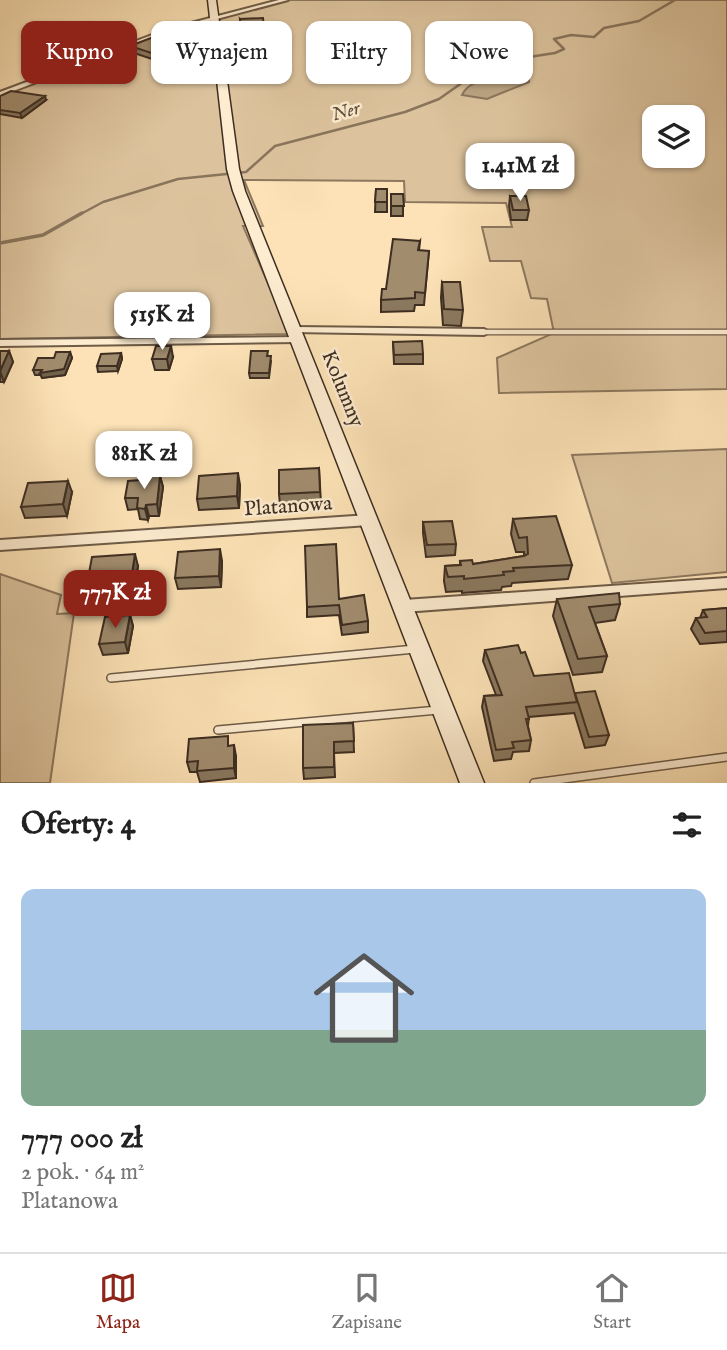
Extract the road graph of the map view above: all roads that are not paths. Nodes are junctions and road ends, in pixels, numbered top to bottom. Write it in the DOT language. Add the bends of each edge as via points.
graph roads {
  1 [pos="212,0"];
  2 [pos="285,0"];
  3 [pos="215,17"];
  4 [pos="0,94"];
  5 [pos="484,332"];
  6 [pos="727,332"];
  7 [pos="296,335"];
  8 [pos="0,343"];
  9 [pos="369,520"];
  10 [pos="0,545"];
  11 [pos="727,583"];
  12 [pos="404,606"];
  13 [pos="420,648"];
  14 [pos="111,678"];
  15 [pos="444,710"];
  16 [pos="218,730"];
  17 [pos="727,757"];
  18 [pos="472,783"];
  19 [pos="534,783"];
  1 -- 3 [label="street, Kolumny"];
  2 -- 3 [label="street"];
  3 -- 4 [label="street" via="131,43"];
  3 -- 7 [label="street, Kolumny" via="234,173"];
  5 -- 6 [label="lane"];
  5 -- 7 [label="street"];
  7 -- 8 [label="street"];
  7 -- 9 [label="street, Kolumny"];
  9 -- 10 [label="street, Platanowa"];
  9 -- 12 [label="street, Kolumny"];
  11 -- 12 [label="street"];
  12 -- 13 [label="street, Kolumny"];
  13 -- 14 [label="lane"];
  13 -- 15 [label="street, Kolumny"];
  15 -- 16 [label="lane"];
  15 -- 18 [label="street, Kolumny"];
  17 -- 19 [label="lane"];
}
